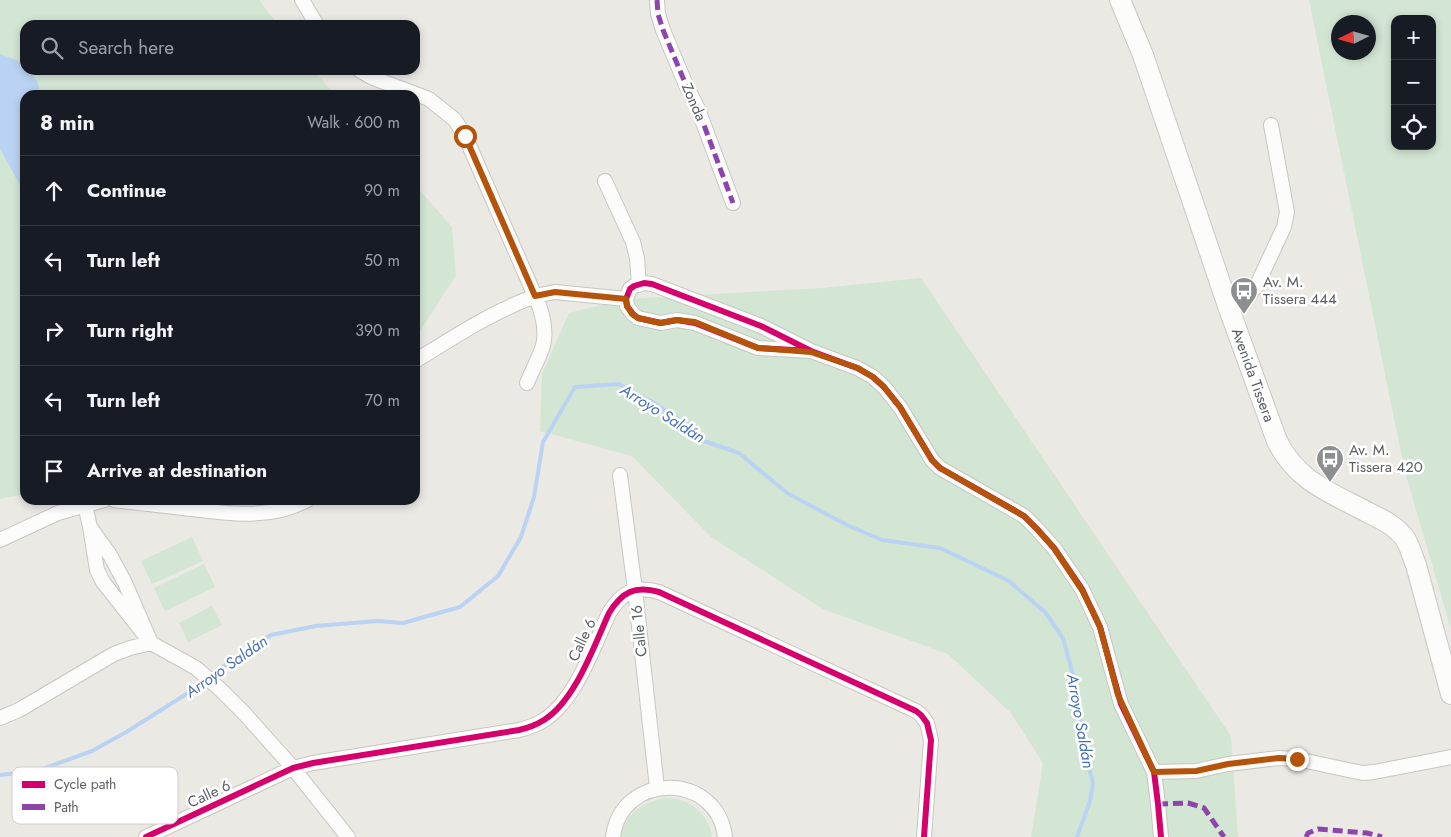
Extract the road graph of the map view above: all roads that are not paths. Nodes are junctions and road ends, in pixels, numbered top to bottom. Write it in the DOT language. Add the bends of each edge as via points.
graph roads {
  1 [pos="302,0"];
  2 [pos="657,0"];
  3 [pos="1120,0"];
  4 [pos="314,20"];
  5 [pos="368,75"];
  6 [pos="406,90"];
  7 [pos="420,95"];
  8 [pos="1271,126"];
  9 [pos="605,181"];
  10 [pos="733,203"];
  11 [pos="639,285"];
  12 [pos="683,295"];
  13 [pos="535,296"];
  14 [pos="626,299"];
  15 [pos="1228,306"];
  16 [pos="677,320"];
  17 [pos="811,352"];
  18 [pos="420,358"];
  19 [pos="527,383"];
  20 [pos="620,475"];
  21 [pos="85,505"];
  22 [pos="156,505"];
  23 [pos="293,505"];
  24 [pos="0,540"];
  25 [pos="635,590"];
  26 [pos="151,643"];
  27 [pos="1451,694"];
  28 [pos="0,718"];
  29 [pos="1451,757"];
  30 [pos="293,768"];
  31 [pos="1154,772"];
  32 [pos="657,788"];
  33 [pos="178,822"];
  34 [pos="174,824"];
  35 [pos="146,837"];
  36 [pos="348,837"];
  37 [pos="613,837"];
  38 [pos="725,837"];
  39 [pos="924,837"];
  40 [pos="1161,837"];
  1 -- 4 [label="street"];
  2 -- 10 [label="street, Zonda" via="663,30 698,109"];
  3 -- 15 [label="main road, Avenida Tissera"];
  5 -- 6 [label="street"];
  7 -- 13 [label="street" via="430,99 455,120 465,136"];
  8 -- 15 [label="street" via="1287,212 1284,227 1256,287 1246,297"];
  9 -- 11 [label="street" via="633,242"];
  11 -- 12 [label="street" via="652,284"];
  11 -- 14 [label="street" via="630,289"];
  12 -- 16 [label="street" via="685,307"];
  12 -- 17 [label="street" via="761,326"];
  13 -- 14 [label="street" via="555,292"];
  13 -- 18 [label="street" via="466,329"];
  13 -- 19 [label="street" via="541,308 543,346"];
  14 -- 16 [label="street" via="632,314 638,318 660,323"];
  15 -- 27 [label="main road, Avenida Tissera" via="1277,441 1295,469 1311,482 1389,522 1410,548"];
  16 -- 17 [label="street" via="695,322 758,348"];
  17 -- 31 [label="street" via="858,368 873,377 900,407 940,468 1024,516 1054,548 1082,590 1100,627 1118,695"];
  20 -- 25 [label="street, Calle 16"];
  21 -- 24 [label="street" via="58,513"];
  21 -- 26 [label="street" via="97,570"];
  22 -- 23 [label="street" via="251,514"];
  25 -- 30 [label="street, Calle 6" via="614,604 576,685 555,712 539,723 519,730"];
  25 -- 32 [label="street, Calle 16"];
  25 -- 39 [label="street" via="659,592 921,715 927,723 931,740"];
  26 -- 28 [label="street" via="114,654"];
  26 -- 30 [label="street" via="196,668 244,713"];
  29 -- 31 [label="street" via="1374,772 1279,758 1196,771"];
  30 -- 33 [label="street, Calle 6"];
  30 -- 36 [label="street"];
  31 -- 40 [label="street"];
  32 -- 37 [label="street" via="628,804 618,818"];
  32 -- 38 [label="street" via="691,791 706,800 717,813"];
  34 -- 35 [label="street, Calle 6"];
}
